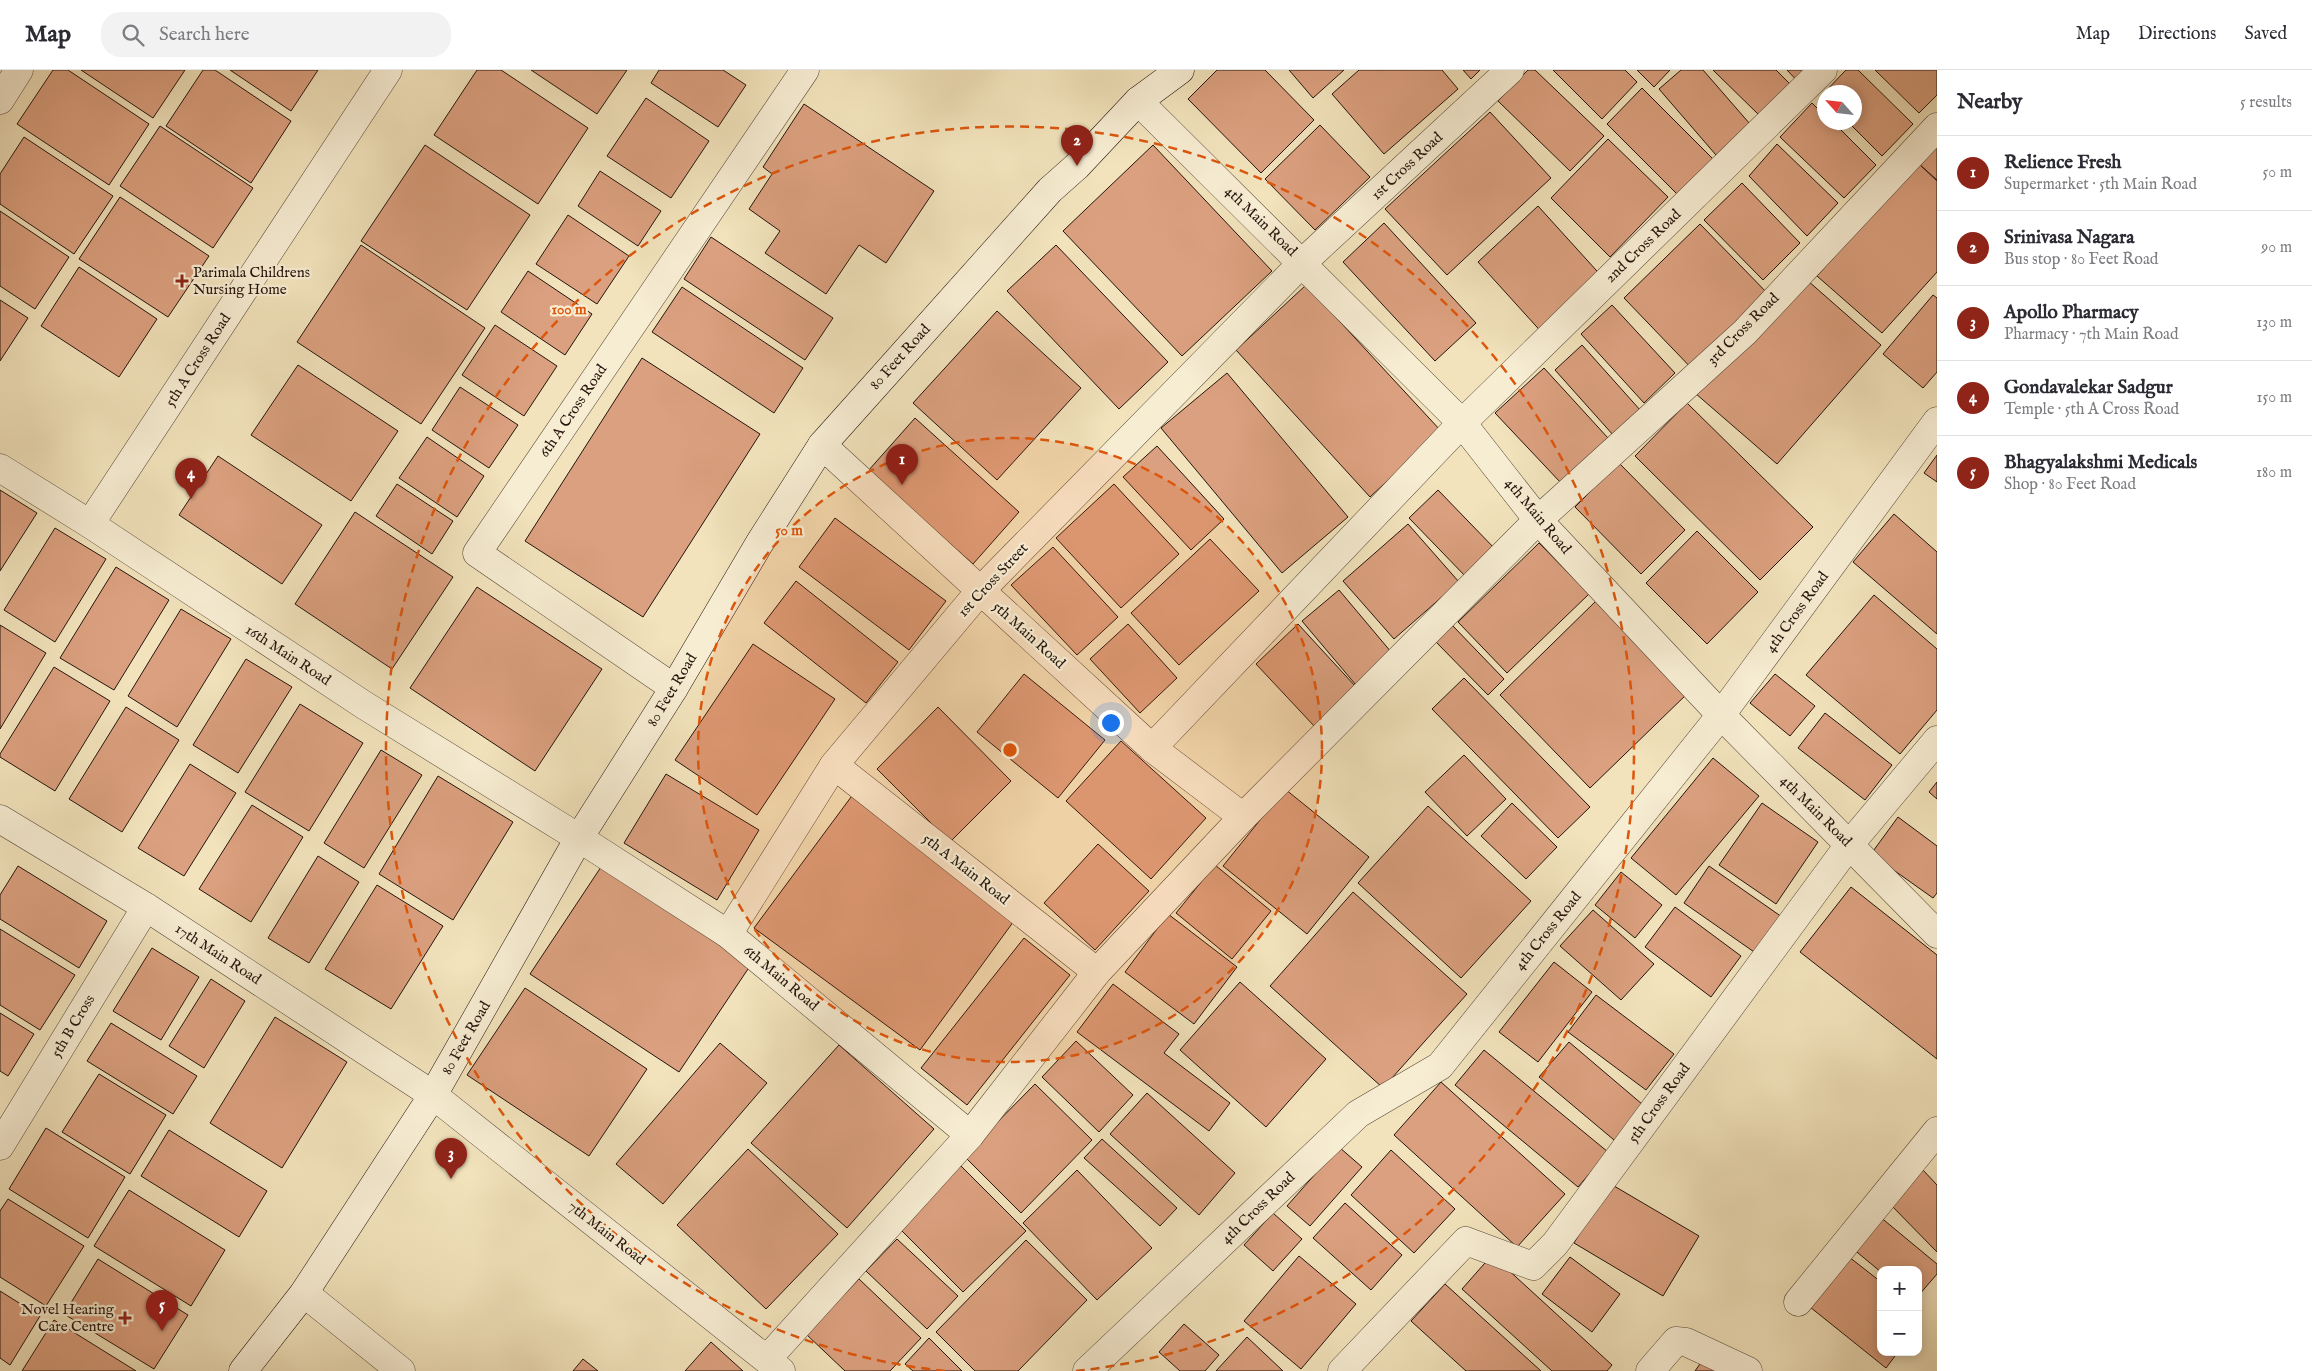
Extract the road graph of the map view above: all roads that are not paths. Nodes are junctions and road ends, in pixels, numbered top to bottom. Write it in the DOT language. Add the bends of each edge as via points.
graph roads {
  1 [pos="19,70"];
  2 [pos="388,70"];
  3 [pos="804,70"];
  4 [pos="1180,70"];
  5 [pos="1510,70"];
  6 [pos="1823,70"];
  7 [pos="0,100"];
  8 [pos="1138,101"];
  9 [pos="1937,126"];
  10 [pos="1303,262"];
  11 [pos="1937,421"];
  12 [pos="1462,423"];
  13 [pos="822,445"];
  14 [pos="0,468"];
  15 [pos="1538,520"];
  16 [pos="90,524"];
  17 [pos="980,591"];
  18 [pos="674,688"];
  19 [pos="1721,715"];
  20 [pos="1937,740"];
  21 [pos="1152,748"];
  22 [pos="834,765"];
  23 [pos="1243,817"];
  24 [pos="0,819"];
  25 [pos="579,838"];
  26 [pos="1850,845"];
  27 [pos="146,907"];
  28 [pos="728,934"];
  29 [pos="1937,934"];
  30 [pos="1097,972"];
  31 [pos="433,1095"];
  32 [pos="1937,1131"];
  33 [pos="970,1135"];
  34 [pos="0,1146"];
  35 [pos="304,1293"];
  36 [pos="1798,1302"];
  37 [pos="774,1365"];
  38 [pos="243,1371"];
  39 [pos="401,1371"];
  40 [pos="1087,1371"];
  41 [pos="1342,1371"];
  42 [pos="1650,1371"];
  43 [pos="1748,1371"];
  1 -- 7 [label="street"];
  2 -- 16 [label="street, 5th A Cross Road"];
  3 -- 18 [label="street, 6th A Cross Road" via="477,553"];
  4 -- 8 [label="street, 80 Feet Road"];
  5 -- 10 [label="street, 1st Cross Road"];
  6 -- 12 [label="street, 2nd Cross Road"];
  8 -- 10 [label="street, 4th Main Road"];
  8 -- 13 [label="street, 80 Feet Road" via="1078,166 1050,190"];
  9 -- 15 [label="street, 3rd Cross Road" via="1745,332"];
  10 -- 12 [label="street, 4th Main Road"];
  10 -- 17 [label="street, 1st Cross Street"];
  11 -- 19 [label="street, 4th Cross Road"];
  12 -- 15 [label="street, 4th Main Road"];
  12 -- 21 [label="street, 2nd Cross Road"];
  13 -- 17 [label="street, 5th Main Road"];
  13 -- 18 [label="street, 80 Feet Road"];
  14 -- 16 [label="street, 16th Main Road"];
  15 -- 19 [label="street, 4th Main Road"];
  15 -- 23 [label="street, 3rd Cross Road"];
  16 -- 25 [label="street, 16th Main Road" via="364,705"];
  17 -- 21 [label="street, 5th Main Road"];
  17 -- 22 [label="street, 1st Cross Street"];
  18 -- 25 [label="street, 80 Feet Road"];
  19 -- 26 [label="street, 4th Main Road"];
  19 -- 40 [label="street, 4th Cross Road" via="1440,1066 1358,1114"];
  20 -- 26 [label="street, 5th Cross Road"];
  21 -- 23 [label="street, 5th Main Road"];
  22 -- 28 [label="street, 1st Cross Street"];
  22 -- 30 [label="street, 5th A Main Road"];
  23 -- 30 [label="street, 3rd Cross Road"];
  24 -- 27 [label="street, 17th Main Road"];
  25 -- 28 [label="street, 6th Main Road"];
  25 -- 31 [label="street, 80 Feet Road"];
  26 -- 29 [label="street, 4th Main Road"];
  26 -- 41 [label="street, 5th Cross Road" via="1555,1244 1533,1266 1466,1241"];
  27 -- 31 [label="street, 17th Main Road"];
  27 -- 34 [label="street, 5th B Cross"];
  28 -- 33 [label="street, 6th Main Road"];
  30 -- 33 [label="street, 3rd Cross Road"];
  31 -- 35 [label="street, 80 Feet Road"];
  31 -- 37 [label="street, 7th Main Road"];
  32 -- 36 [label="street"];
  33 -- 37 [label="street, 3rd Cross Road"];
  35 -- 38 [label="street, 80 Feet Road"];
  35 -- 39 [label="street"];
  42 -- 43 [label="street" via="1676,1341 1686,1342"];
}
